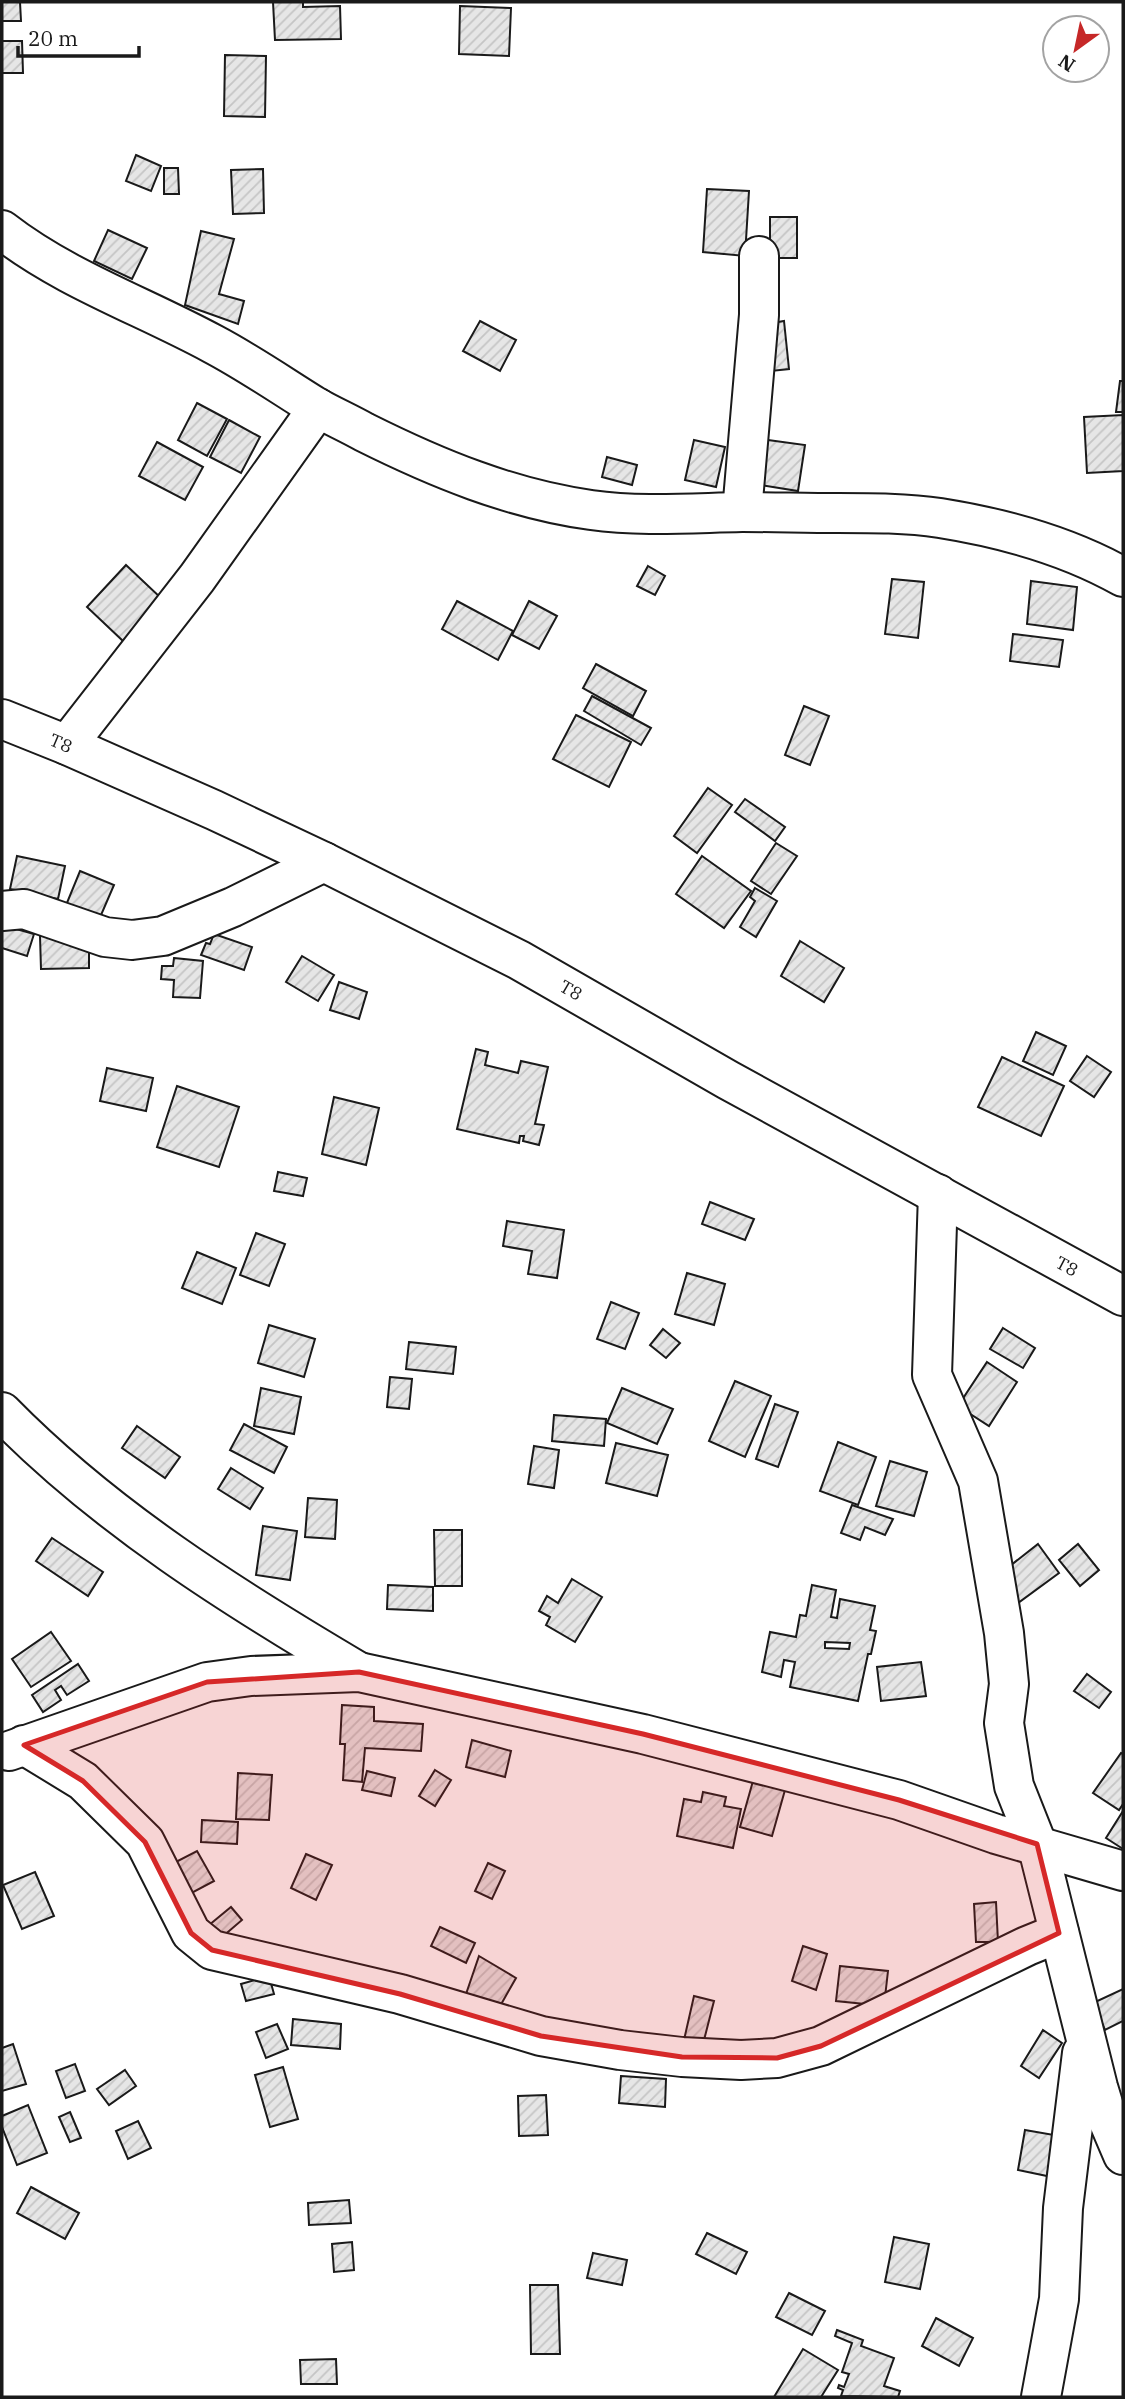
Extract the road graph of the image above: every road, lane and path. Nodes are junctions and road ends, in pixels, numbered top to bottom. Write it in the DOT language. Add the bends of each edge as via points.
graph roads {
  1 [pos="2,230"];
  2 [pos="759,256"];
  3 [pos="318,408"];
  4 [pos="742,512"];
  5 [pos="1123,577"];
  6 [pos="2,719"];
  7 [pos="67,745"];
  8 [pos="324,862"];
  9 [pos="2,911"];
  10 [pos="937,1194"];
  11 [pos="1123,1296"];
  12 [pos="2,1412"];
  13 [pos="359,1672"];
  14 [pos="13,1749"];
  15 [pos="1037,1844"];
  16 [pos="1123,1871"];
  17 [pos="1059,1933"];
  18 [pos="1085,2030"];
  19 [pos="1123,2155"];
  20 [pos="1041,2397"];
  1 -- 3 [label="street" via="42,258 213,344"];
  2 -- 4 [label="street" via="759,315"];
  3 -- 4 [label="street" via="456,475 526,497 592,510 645,514"];
  3 -- 7 [label="street" via="197,578"];
  4 -- 5 [label="street" via="891,513 940,518 1027,538"];
  6 -- 7 [label="street, T8"];
  7 -- 8 [label="street, T8"];
  8 -- 9 [label="street" via="163,936 105,937 24,909"];
  8 -- 10 [label="street, T8" via="519,960"];
  10 -- 11 [label="street, T8"];
  10 -- 15 [label="street" via="932,1374 978,1481 984,1506 1009,1684 1004,1723 1014,1786"];
  12 -- 13 [label="street" via="132,1526 254,1609"];
  13 -- 14 [label="street" via="207,1682"];
  13 -- 15 [label="street" via="643,1734 899,1800"];
  14 -- 17 [label="street" via="83,1781 145,1842 191,1933 212,1950 400,1994 541,2036 620,2050 682,2057 777,2058 821,2046"];
  15 -- 16 [label="street"];
  15 -- 17 [label="street"];
  17 -- 18 [label="street"];
  18 -- 19 [label="street" via="1108,2120"];
  18 -- 20 [label="street" via="1063,2208 1059,2299"];
}
